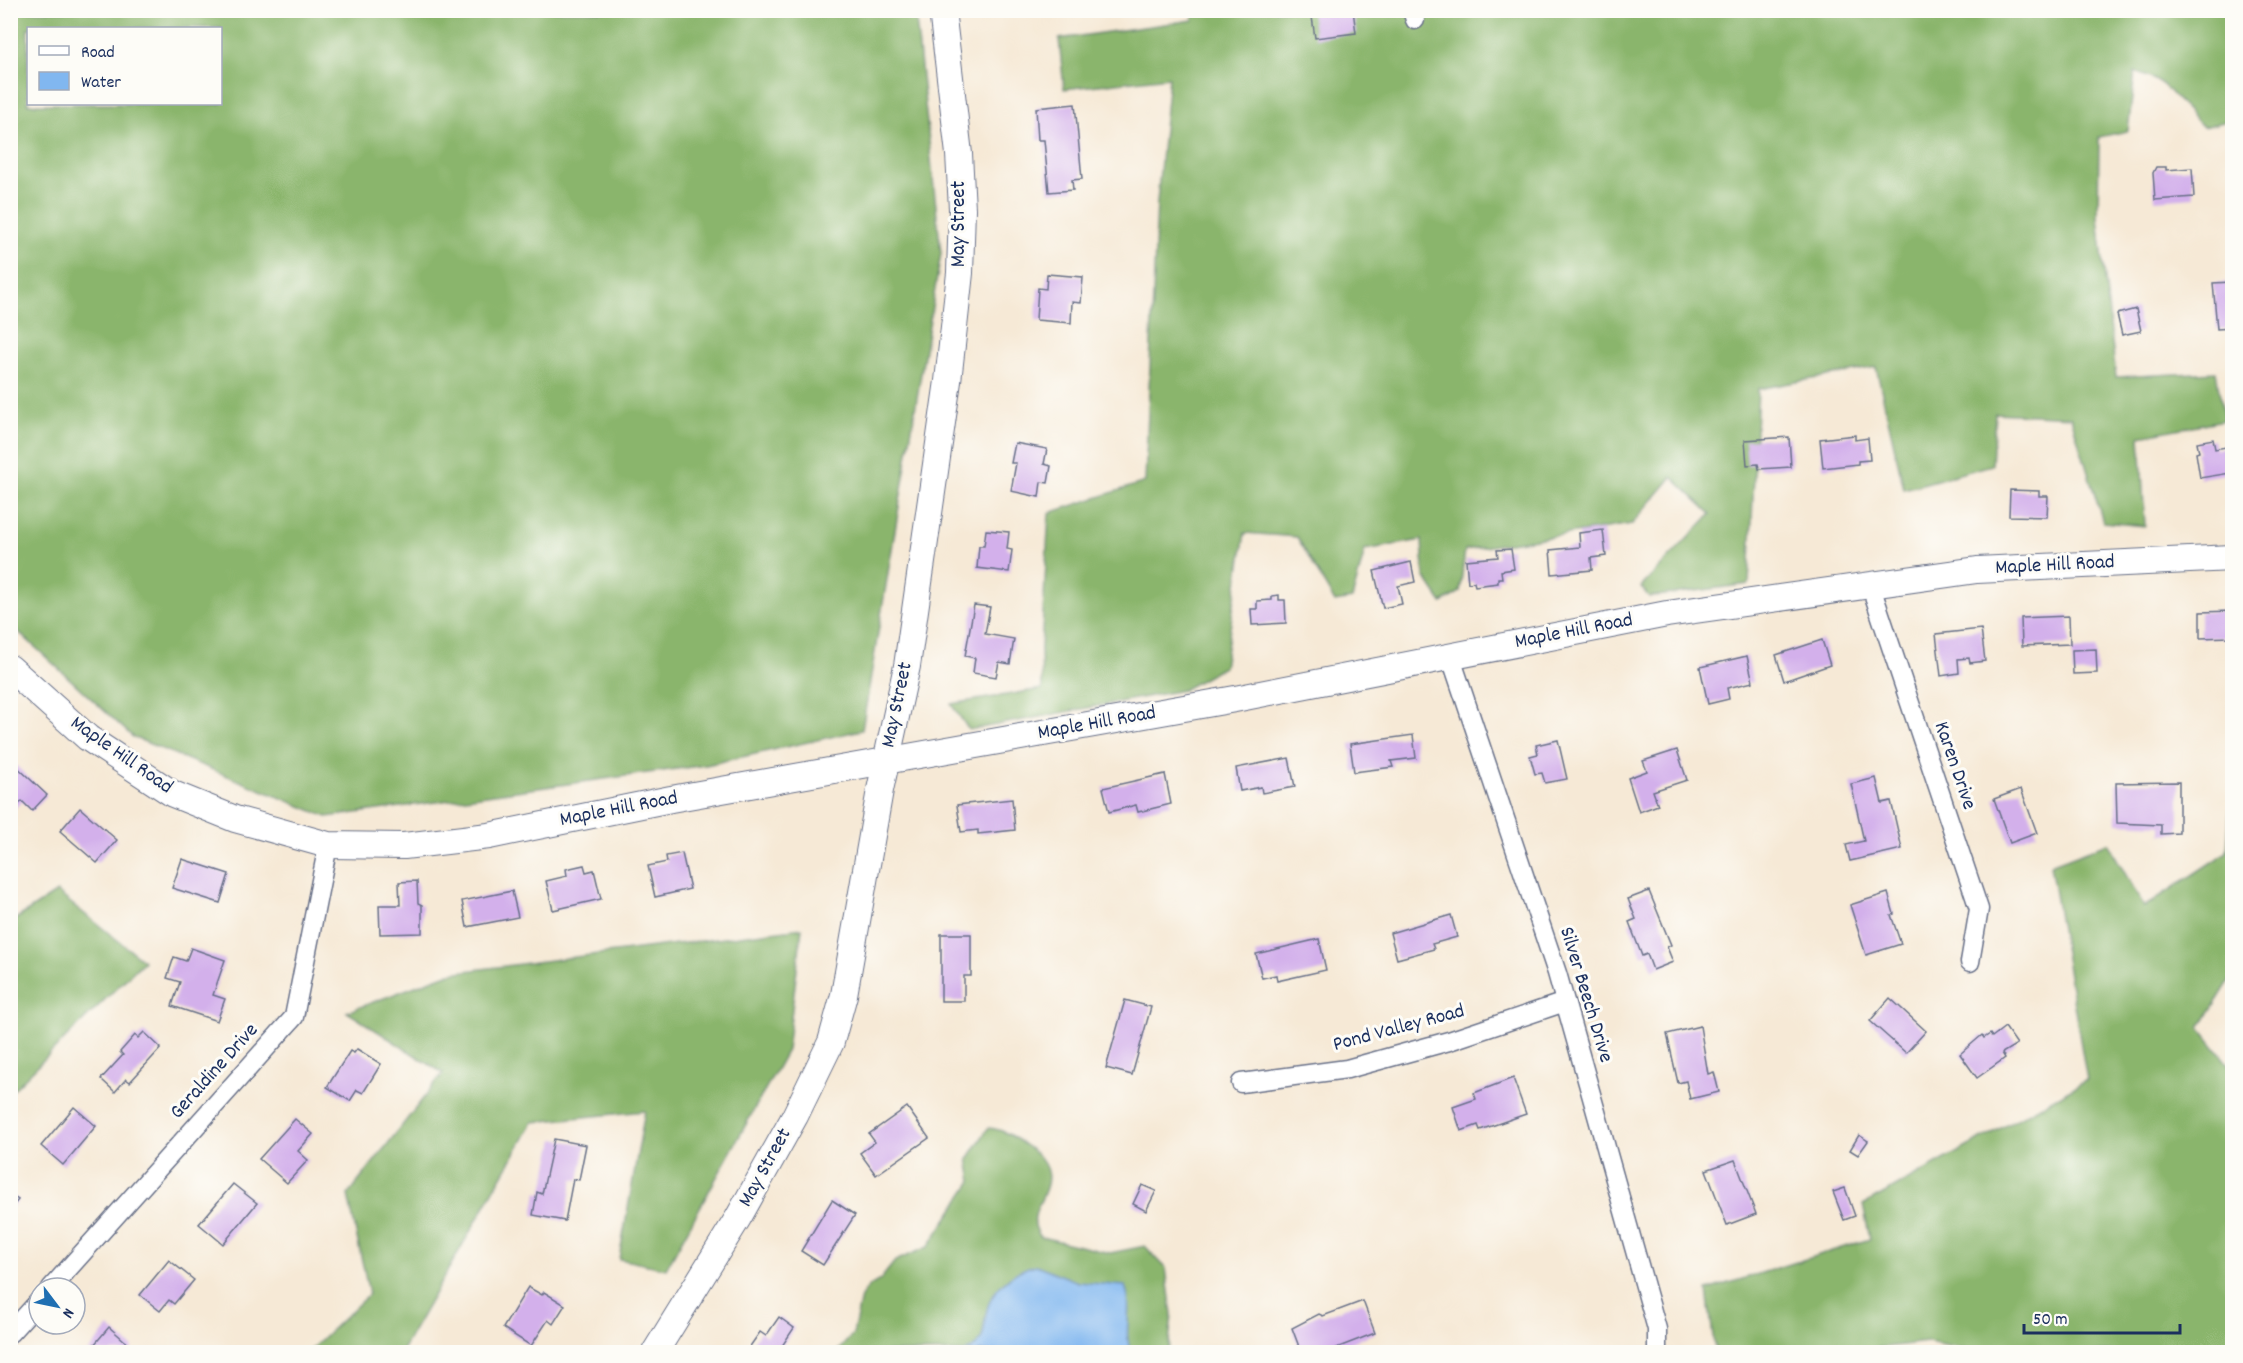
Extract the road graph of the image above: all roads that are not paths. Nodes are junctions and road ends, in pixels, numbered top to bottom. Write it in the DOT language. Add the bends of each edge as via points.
graph roads {
  1 [pos="942,10"];
  2 [pos="2232,558"];
  3 [pos="1870,587"];
  4 [pos="1450,655"];
  5 [pos="12,674"];
  6 [pos="885,763"];
  7 [pos="328,844"];
  8 [pos="1971,962"];
  9 [pos="1565,1002"];
  10 [pos="1241,1083"];
  11 [pos="62,1276"];
  12 [pos="27,1314"];
  13 [pos="10,1333"];
  14 [pos="655,1353"];
  15 [pos="1658,1353"];
  1 -- 6 [label="street, May Street" via="959,154 960,273 922,572 907,666"];
  2 -- 3 [label="street, Maple Hill Road" via="1977,570"];
  3 -- 4 [label="street, Maple Hill Road" via="1667,614"];
  3 -- 8 [label="street, Karen Drive" via="1979,909"];
  4 -- 6 [label="street, Maple Hill Road"];
  4 -- 9 [label="street, Silver Beech Drive"];
  5 -- 7 [label="street, Maple Hill Road" via="88,738 173,794 236,819"];
  6 -- 7 [label="street, Maple Hill Road" via="671,799 489,836 404,846"];
  6 -- 14 [label="street, May Street" via="847,982 831,1042 738,1218"];
  7 -- 11 [label="street, Geraldine Drive" via="294,1017"];
  9 -- 10 [label="street, Pond Valley Road" via="1449,1041 1347,1069"];
  9 -- 15 [label="street, Silver Beech Drive" via="1657,1329"];
  12 -- 13 [label="street"];
}
